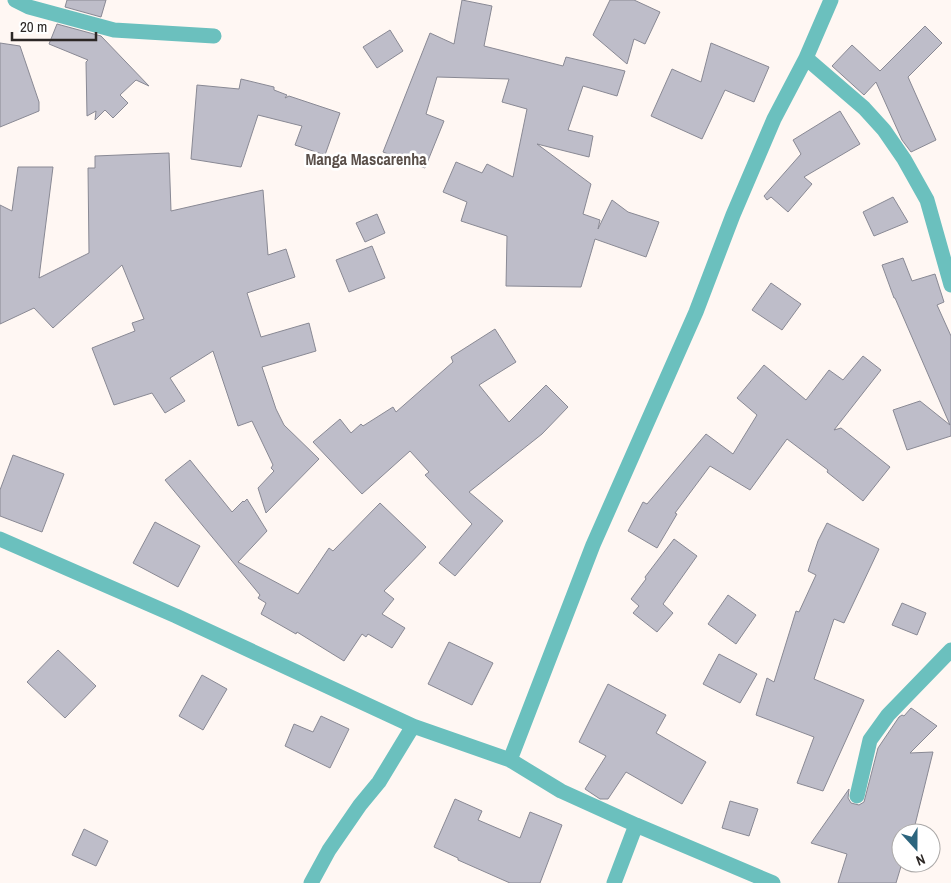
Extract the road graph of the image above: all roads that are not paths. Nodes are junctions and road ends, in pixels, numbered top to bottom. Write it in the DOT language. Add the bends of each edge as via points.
graph roads {
  1 [pos="15,0"];
  2 [pos="831,0"];
  3 [pos="214,36"];
  4 [pos="806,58"];
  5 [pos="951,285"];
  6 [pos="0,539"];
  7 [pos="951,650"];
  8 [pos="413,726"];
  9 [pos="510,760"];
  10 [pos="857,796"];
  11 [pos="636,825"];
  12 [pos="311,883"];
  13 [pos="614,883"];
  14 [pos="774,883"];
  1 -- 3 [label="street" via="29,8 114,30"];
  2 -- 4 [label="street"];
  4 -- 5 [label="street" via="864,108 904,159 927,200"];
  4 -- 9 [label="street" via="774,119 733,214 696,312 594,545"];
  6 -- 8 [label="street"];
  7 -- 10 [label="street" via="874,733"];
  8 -- 9 [label="street"];
  8 -- 12 [label="street" via="379,782 329,850"];
  9 -- 11 [label="street" via="562,791"];
  11 -- 13 [label="street"];
  11 -- 14 [label="street"];
}
